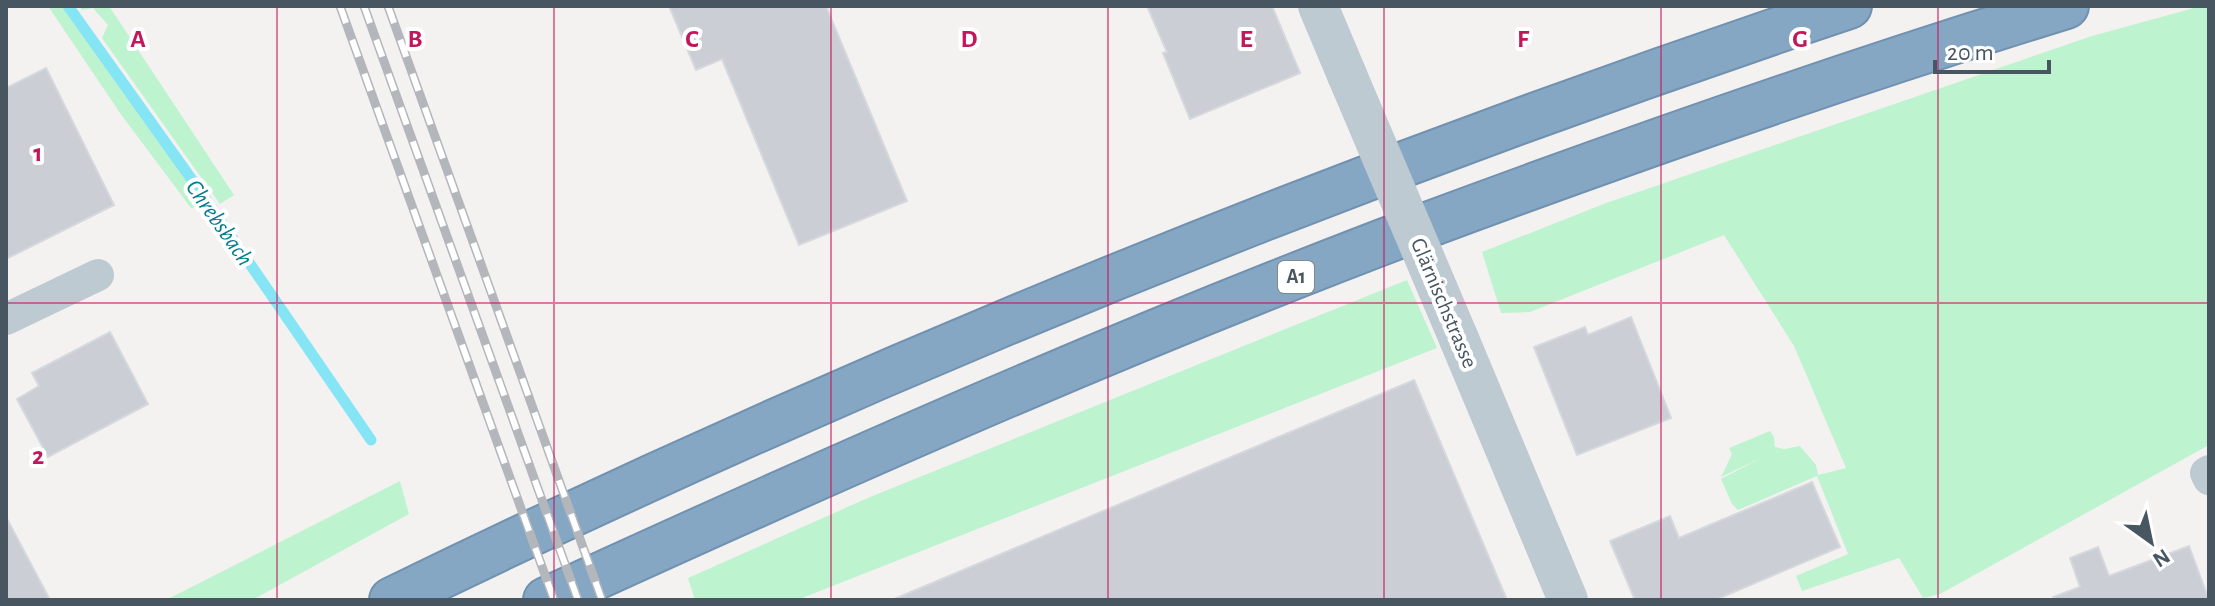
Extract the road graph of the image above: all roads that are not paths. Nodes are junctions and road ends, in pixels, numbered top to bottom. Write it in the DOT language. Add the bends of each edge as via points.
graph roads {
  1 [pos="1318,6"];
  2 [pos="1849,6"];
  3 [pos="2066,6"];
  4 [pos="98,275"];
  5 [pos="6,319"];
  6 [pos="2209,471"];
  7 [pos="2209,479"];
  8 [pos="392,600"];
  9 [pos="546,600"];
  10 [pos="1568,600"];
  1 -- 10 [label="street, Glärnischstrasse, bridge"];
  2 -- 8 [label="highway" via="1547,111 1166,257 743,437"];
  3 -- 9 [label="highway, A1" via="1790,96 1407,233 995,400"];
  4 -- 5 [label="street"];
  6 -- 7 [label="street"];
}
